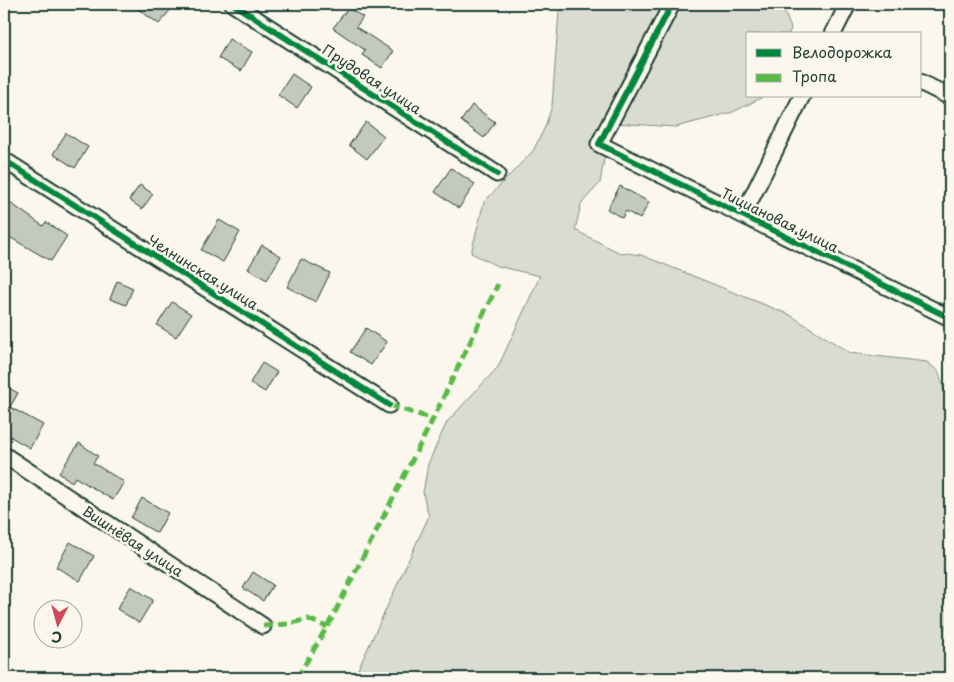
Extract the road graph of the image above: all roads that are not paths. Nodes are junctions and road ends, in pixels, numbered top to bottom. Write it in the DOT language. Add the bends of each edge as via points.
graph roads {
  1 [pos="233,4"];
  2 [pos="672,4"];
  3 [pos="848,4"];
  4 [pos="834,32"];
  5 [pos="922,83"];
  6 [pos="950,97"];
  7 [pos="801,98"];
  8 [pos="4,160"];
  9 [pos="497,174"];
  10 [pos="742,215"];
  11 [pos="950,318"];
  12 [pos="389,405"];
  13 [pos="4,455"];
  14 [pos="263,626"];
  1 -- 9 [label="street, Прудовая улица"];
  2 -- 10 [label="street, Тициановая улица" via="599,144"];
  3 -- 4 [label="street"];
  5 -- 6 [label="street"];
  7 -- 10 [label="street"];
  8 -- 12 [label="street, Челнинская улица"];
  10 -- 11 [label="street, Тициановая улица"];
  13 -- 14 [label="street, Вишнёвая улица"];
}
